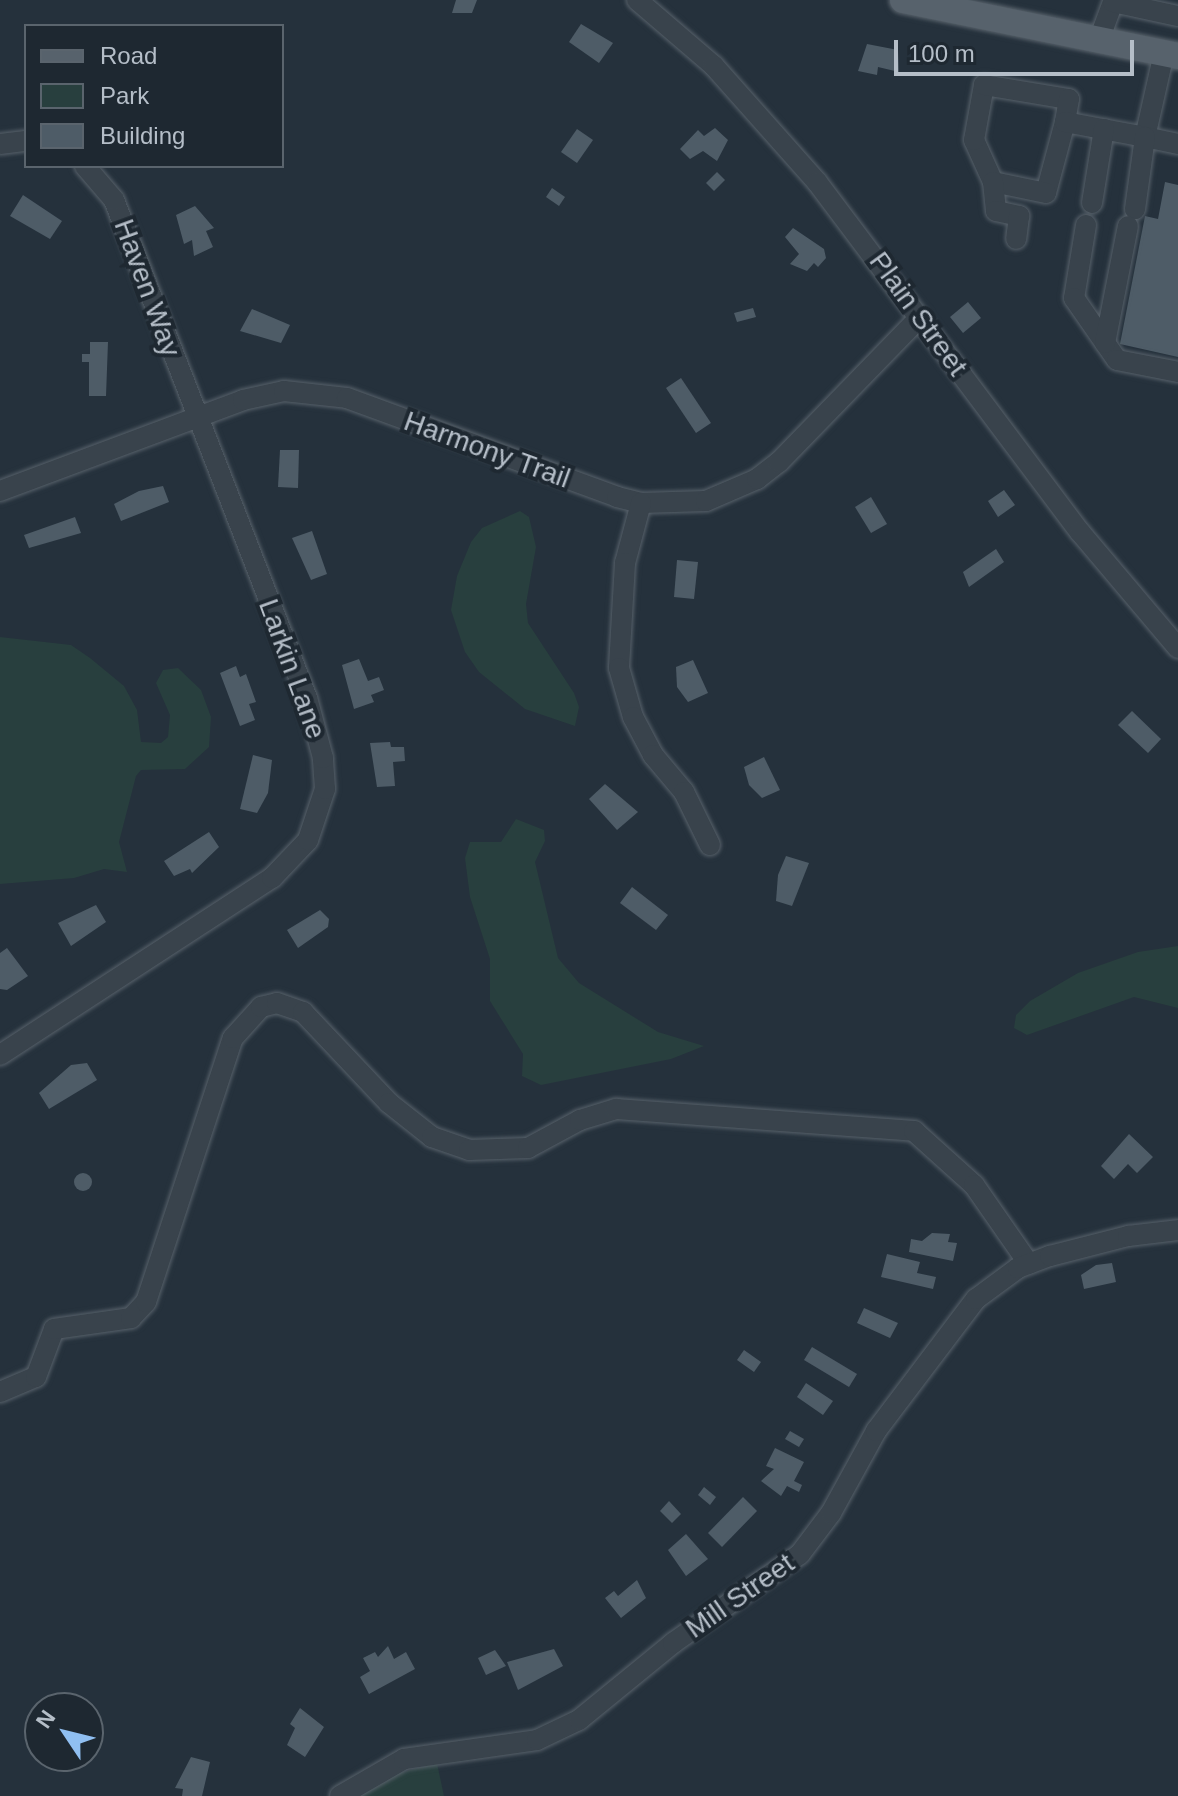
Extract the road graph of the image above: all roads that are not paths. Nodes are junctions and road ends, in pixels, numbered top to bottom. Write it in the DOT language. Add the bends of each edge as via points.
graph roads {
  1 [pos="637,0"];
  2 [pos="903,0"];
  3 [pos="1109,1"];
  4 [pos="1178,16"];
  5 [pos="1099,40"];
  6 [pos="1171,54"];
  7 [pos="1065,122"];
  8 [pos="1104,129"];
  9 [pos="1145,137"];
  10 [pos="24,141"];
  11 [pos="0,144"];
  12 [pos="1178,144"];
  13 [pos="87,168"];
  14 [pos="993,182"];
  15 [pos="1092,203"];
  16 [pos="1086,225"];
  17 [pos="1016,239"];
  18 [pos="920,317"];
  19 [pos="1105,343"];
  20 [pos="1178,372"];
  21 [pos="196,418"];
  22 [pos="0,491"];
  23 [pos="641,503"];
  24 [pos="1178,648"];
  25 [pos="710,845"];
  26 [pos="0,1055"];
  27 [pos="1178,1230"];
  28 [pos="1029,1264"];
  29 [pos="0,1392"];
  30 [pos="340,1796"];
  1 -- 18 [label="street, Plain Street" via="706,58 750,104 847,218"];
  2 -- 5 [label="main road"];
  3 -- 4 [label="street"];
  3 -- 5 [label="street"];
  5 -- 6 [label="main road"];
  6 -- 9 [label="street"];
  7 -- 8 [label="street"];
  7 -- 14 [label="street" via="1046,193"];
  7 -- 14 [label="street" via="1069,99 984,85 974,140"];
  8 -- 9 [label="street"];
  8 -- 15 [label="street"];
  9 -- 12 [label="street"];
  9 -- 19 [label="street"];
  10 -- 11 [label="street"];
  13 -- 21 [label="street, Haven Way" via="114,200"];
  14 -- 17 [label="street" via="996,211 1019,216"];
  16 -- 19 [label="street" via="1074,298"];
  18 -- 23 [label="street, Harmony Trail" via="832,413 757,479 706,501"];
  18 -- 24 [label="street, Plain Street" via="1080,532"];
  19 -- 20 [label="street" via="1117,360"];
  21 -- 22 [label="street, Harmony Trail"];
  21 -- 23 [label="street, Harmony Trail" via="284,391 347,398"];
  21 -- 26 [label="street, Larkin Lane" via="307,698 323,758 321,814 308,840 272,878"];
  23 -- 25 [label="street" via="625,563 619,668 633,717 653,755 684,792"];
  27 -- 28 [label="street, Mill Street" via="1088,1245"];
  28 -- 29 [label="street" via="974,1185 914,1131 616,1109 580,1120 528,1148 469,1150 432,1137 389,1103 303,1012 277,1003 261,1007 233,1038 146,1302 131,1318 54,1329 36,1377"];
  28 -- 30 [label="street, Mill Street" via="956,1319 876,1431 816,1536 762,1586 673,1643 601,1705 558,1731 537,1740 404,1759"];
}
